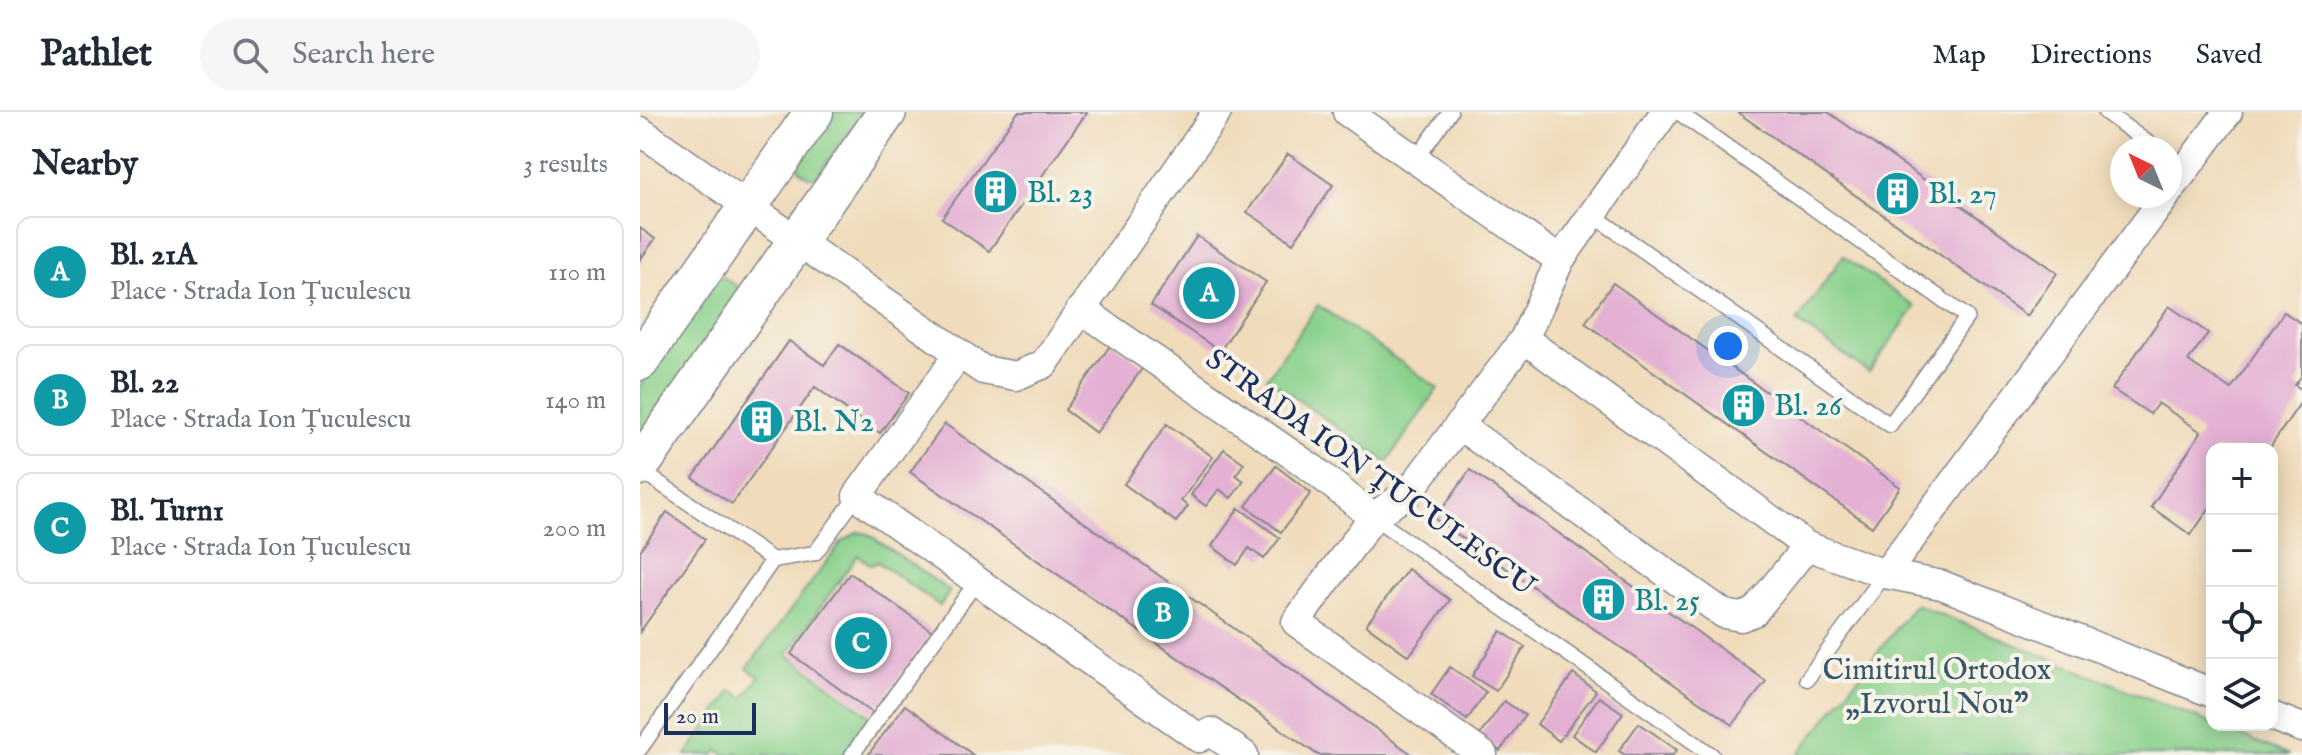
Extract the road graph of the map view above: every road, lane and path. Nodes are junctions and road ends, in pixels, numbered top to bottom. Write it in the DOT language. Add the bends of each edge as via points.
graph roads {
  1 [pos="814,112"];
  2 [pos="887,112"];
  3 [pos="1217,112"];
  4 [pos="1347,112"];
  5 [pos="1450,112"];
  6 [pos="1665,112"];
  7 [pos="1678,112"];
  8 [pos="2105,112"];
  9 [pos="2228,112"];
  10 [pos="640,131"];
  11 [pos="2138,136"];
  12 [pos="1416,159"];
  13 [pos="2182,165"];
  14 [pos="749,207"];
  15 [pos="2157,208"];
  16 [pos="1593,215"];
  17 [pos="797,242"];
  18 [pos="1560,260"];
  19 [pos="1081,309"];
  20 [pos="1524,339"];
  21 [pos="959,354"];
  22 [pos="640,361"];
  23 [pos="1460,426"];
  24 [pos="640,468"];
  25 [pos="857,496"];
  26 [pos="1373,517"];
  27 [pos="1807,546"];
  28 [pos="773,560"];
  29 [pos="1885,574"];
  30 [pos="977,581"];
  31 [pos="1807,679"];
  32 [pos="2206,691"];
  33 [pos="2278,718"];
  34 [pos="2302,728"];
  35 [pos="1194,746"];
  36 [pos="640,749"];
  37 [pos="852,755"];
  38 [pos="1244,755"];
  39 [pos="1483,755"];
  40 [pos="1712,755"];
  1 -- 14 [label="main road"];
  2 -- 17 [label="main road"];
  3 -- 19 [label="street"];
  4 -- 12 [label="street"];
  5 -- 12 [label="lane"];
  6 -- 16 [label="street"];
  7 -- 16 [label="lane" via="1967,317 1890,425"];
  8 -- 11 [label="lane"];
  9 -- 13 [label="street"];
  10 -- 14 [label="street"];
  12 -- 18 [label="street"];
  14 -- 17 [label="street"];
  14 -- 22 [label="main road"];
  15 -- 29 [label="street"];
  16 -- 18 [label="street"];
  17 -- 21 [label="street"];
  17 -- 24 [label="main road"];
  18 -- 20 [label="street"];
  19 -- 21 [label="street" via="1044,364 1028,372 1000,375"];
  19 -- 26 [label="street, STRADA ION ȚUCULESCU" via="1313,469"];
  20 -- 23 [label="street"];
  20 -- 27 [label="street"];
  21 -- 25 [label="street"];
  23 -- 26 [label="street" via="1408,493"];
  23 -- 27 [label="street" via="1724,614 1741,617 1754,612"];
  24 -- 28 [label="lane"];
  25 -- 28 [label="lane" via="815,553"];
  25 -- 30 [label="street"];
  26 -- 39 [label="street" via="1296,622"];
  26 -- 40 [label="lane, STRADA ION ȚUCULESCU"];
  27 -- 29 [label="street"];
  28 -- 36 [label="lane"];
  29 -- 31 [label="lane"];
  29 -- 32 [label="street" via="1942,585"];
  30 -- 35 [label="street"];
  30 -- 37 [label="lane"];
  33 -- 34 [label="street"];
  35 -- 38 [label="street" via="1211,732"];
}
